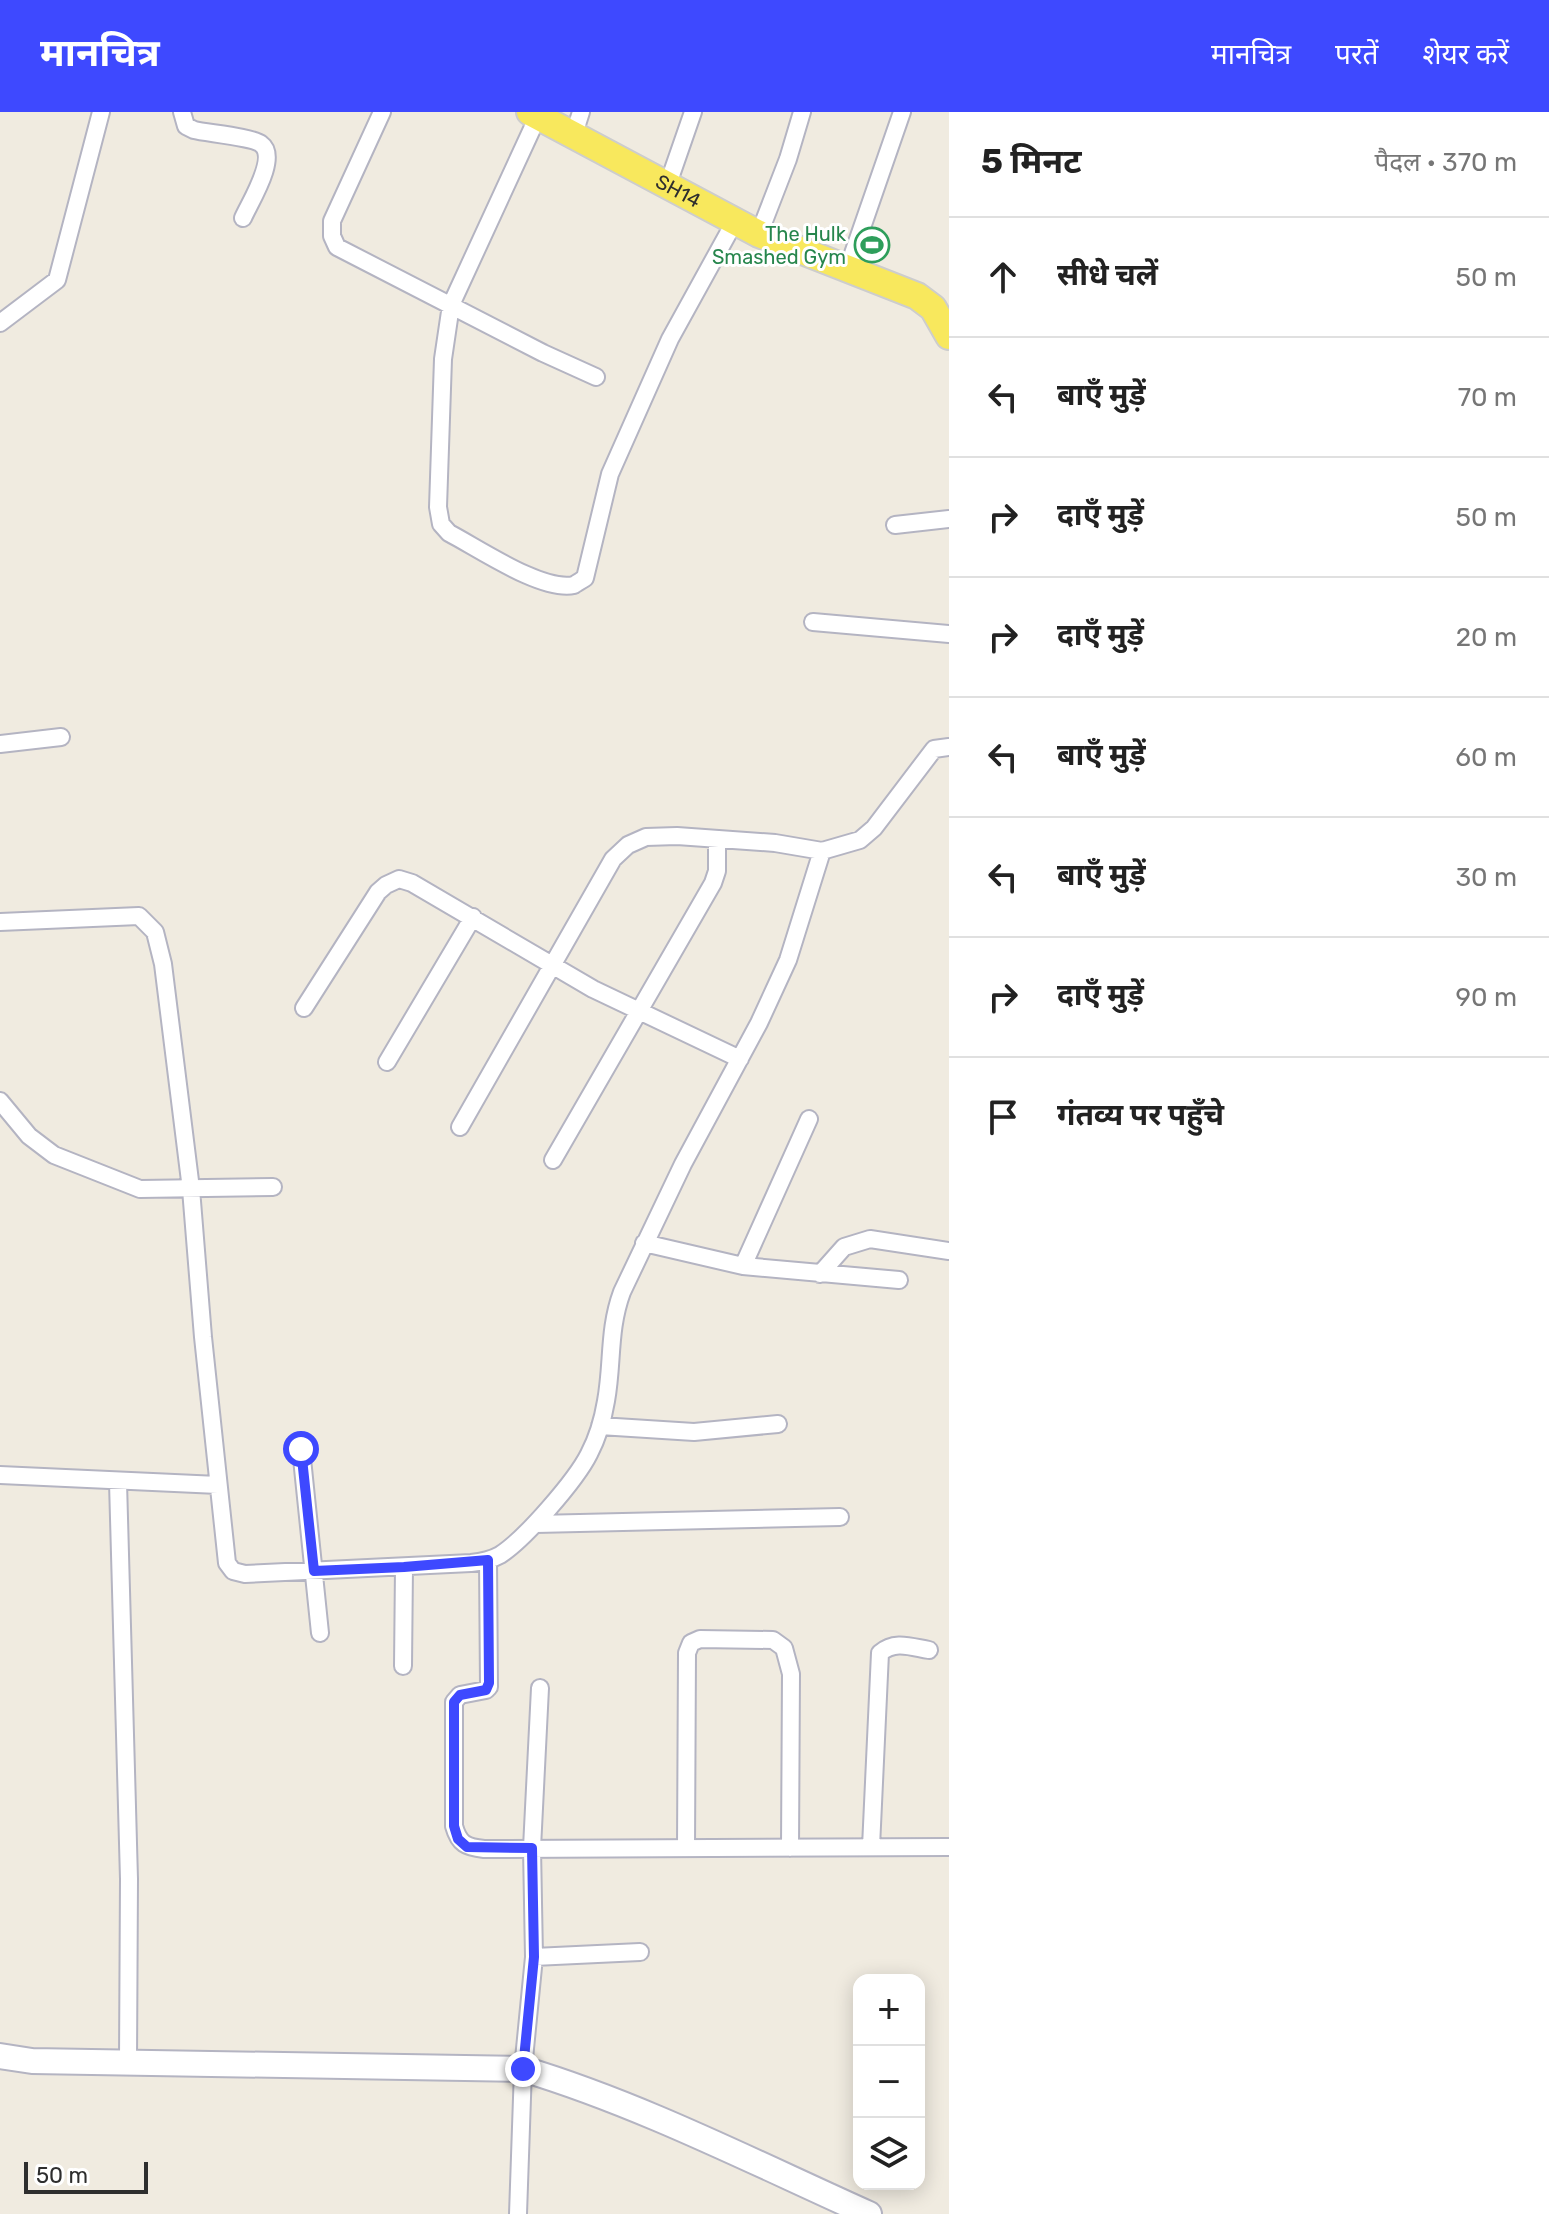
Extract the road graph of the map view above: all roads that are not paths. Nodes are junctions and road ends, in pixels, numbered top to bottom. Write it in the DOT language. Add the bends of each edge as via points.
graph roads {
  1 [pos="101,112"];
  2 [pos="182,112"];
  3 [pos="382,112"];
  4 [pos="693,112"];
  5 [pos="802,112"];
  6 [pos="902,112"];
  7 [pos="534,114"];
  8 [pos="577,124"];
  9 [pos="667,187"];
  10 [pos="243,218"];
  11 [pos="735,221"];
  12 [pos="759,234"];
  13 [pos="848,268"];
  14 [pos="451,305"];
  15 [pos="0,323"];
  16 [pos="949,336"];
  17 [pos="596,377"];
  18 [pos="949,519"];
  19 [pos="895,525"];
  20 [pos="813,622"];
  21 [pos="949,634"];
  22 [pos="61,737"];
  23 [pos="0,744"];
  24 [pos="949,747"];
  25 [pos="717,839"];
  26 [pos="822,851"];
  27 [pos="473,917"];
  28 [pos="0,922"];
  29 [pos="554,965"];
  30 [pos="304,1008"];
  31 [pos="639,1011"];
  32 [pos="740,1059"];
  33 [pos="387,1062"];
  34 [pos="0,1101"];
  35 [pos="809,1119"];
  36 [pos="460,1127"];
  37 [pos="553,1160"];
  38 [pos="273,1187"];
  39 [pos="191,1189"];
  40 [pos="644,1243"];
  41 [pos="949,1251"];
  42 [pos="743,1266"];
  43 [pos="820,1274"];
  44 [pos="899,1280"];
  45 [pos="778,1424"];
  46 [pos="600,1426"];
  47 [pos="301,1449"];
  48 [pos="0,1475"];
  49 [pos="118,1482"];
  50 [pos="218,1485"];
  51 [pos="840,1517"];
  52 [pos="536,1524"];
  53 [pos="488,1560"];
  54 [pos="404,1567"];
  55 [pos="314,1571"];
  56 [pos="320,1633"];
  57 [pos="929,1650"];
  58 [pos="403,1666"];
  59 [pos="540,1688"];
  60 [pos="871,1847"];
  61 [pos="949,1847"];
  62 [pos="532,1848"];
  63 [pos="686,1848"];
  64 [pos="790,1848"];
  65 [pos="640,1952"];
  66 [pos="534,1957"];
  67 [pos="0,2056"];
  68 [pos="128,2062"];
  69 [pos="523,2069"];
  70 [pos="518,2214"];
  71 [pos="869,2214"];
  1 -- 15 [label="street" via="57,280"];
  2 -- 10 [label="street" via="186,126 194,130 262,144 267,165"];
  3 -- 14 [label="street" via="332,221 332,236 337,247"];
  4 -- 9 [label="street"];
  5 -- 12 [label="street"];
  6 -- 13 [label="street"];
  7 -- 8 [label="main road, SH14 / SH14"];
  7 -- 14 [label="street"];
  8 -- 9 [label="main road, SH14 / SH14"];
  9 -- 11 [label="main road, SH14 / SH14"];
  11 -- 12 [label="main road, SH14 / SH14"];
  11 -- 14 [label="street" via="670,339 610,474 589,570 574,585 534,577 441,524 441,404"];
  12 -- 13 [label="main road, SH14 / SH14"];
  13 -- 16 [label="main road, SH14 / SH14" via="917,296 933,308"];
  14 -- 17 [label="street"];
  18 -- 19 [label="street"];
  20 -- 21 [label="street"];
  22 -- 23 [label="street"];
  24 -- 26 [label="street" via="934,749 860,840"];
  25 -- 26 [label="street"];
  25 -- 29 [label="street" via="646,837 628,845 613,859"];
  25 -- 31 [label="street" via="713,883"];
  26 -- 32 [label="street" via="788,960"];
  27 -- 29 [label="street"];
  27 -- 30 [label="street" via="412,883 399,879 386,885"];
  27 -- 33 [label="street"];
  28 -- 39 [label="street" via="139,916 155,932"];
  29 -- 31 [label="street"];
  29 -- 36 [label="street"];
  31 -- 32 [label="street"];
  31 -- 37 [label="street"];
  32 -- 40 [label="street"];
  34 -- 39 [label="street" via="29,1136 54,1155 140,1189"];
  35 -- 42 [label="street"];
  38 -- 39 [label="street"];
  39 -- 50 [label="street"];
  40 -- 42 [label="street"];
  40 -- 46 [label="street" via="614,1313"];
  41 -- 43 [label="street" via="870,1239 844,1247"];
  42 -- 43 [label="street"];
  43 -- 44 [label="street"];
  45 -- 46 [label="street" via="694,1432"];
  46 -- 52 [label="street" via="587,1458"];
  47 -- 55 [label="street"];
  48 -- 49 [label="street"];
  49 -- 50 [label="street"];
  49 -- 68 [label="street" via="129,1879"];
  50 -- 55 [label="street" via="225,1556 233,1571"];
  51 -- 52 [label="street"];
  52 -- 53 [label="street"];
  53 -- 54 [label="street"];
  53 -- 62 [label="street" via="489,1683 486,1690 460,1695 454,1702 454,1826 467,1847"];
  54 -- 55 [label="street"];
  54 -- 58 [label="street"];
  55 -- 56 [label="street"];
  57 -- 60 [label="street" via="898,1644 880,1653"];
  59 -- 62 [label="street"];
  60 -- 61 [label="street"];
  60 -- 64 [label="street"];
  62 -- 63 [label="street"];
  62 -- 66 [label="street"];
  63 -- 64 [label="street"];
  63 -- 64 [label="street" via="687,1653 700,1639 773,1640 784,1648 791,1674"];
  65 -- 66 [label="street"];
  66 -- 69 [label="street"];
  67 -- 68 [label="street"];
  68 -- 69 [label="street"];
  69 -- 70 [label="street"];
  69 -- 71 [label="street" via="650,2116"];
}
